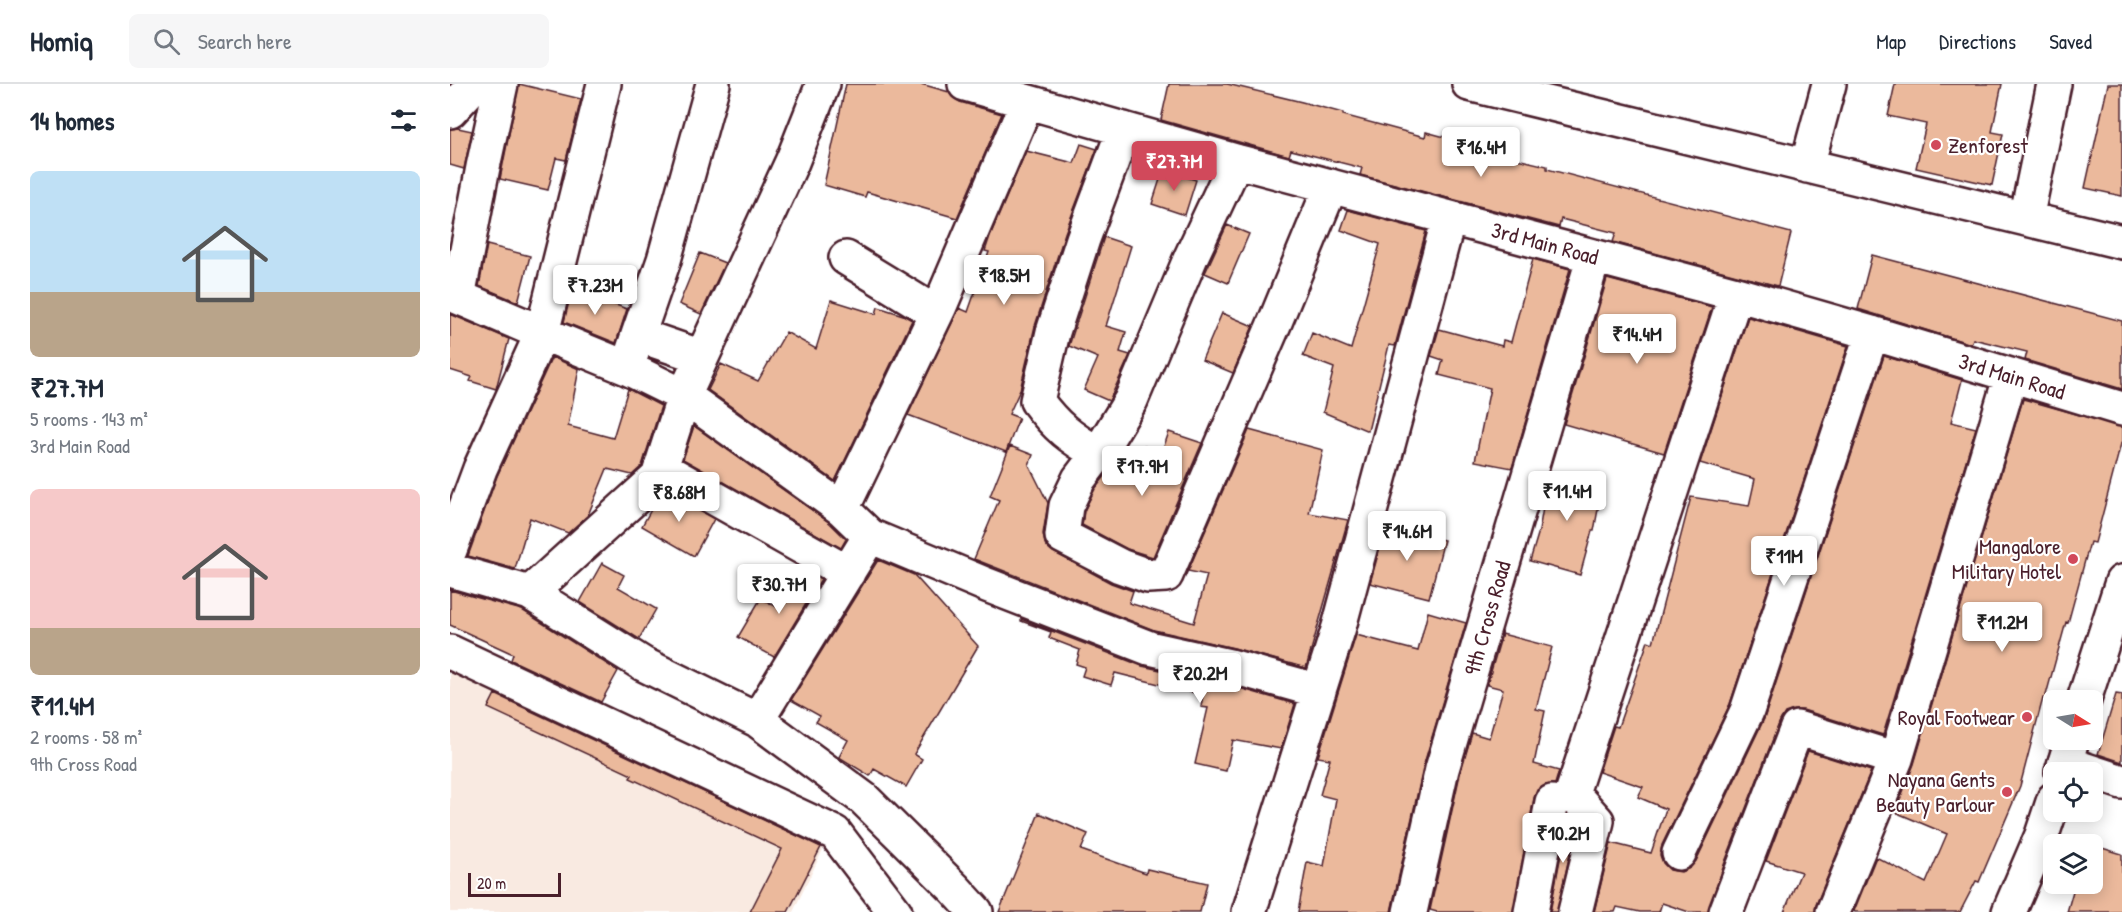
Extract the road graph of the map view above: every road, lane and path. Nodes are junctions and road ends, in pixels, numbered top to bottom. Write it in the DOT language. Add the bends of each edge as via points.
graph roads {
  1 [pos="476,84"];
  2 [pos="501,84"];
  3 [pos="604,84"];
  4 [pos="713,84"];
  5 [pos="823,84"];
  6 [pos="965,84"];
  7 [pos="1470,84"];
  8 [pos="1829,84"];
  9 [pos="2054,84"];
  10 [pos="1568,96"];
  11 [pos="1028,102"];
  12 [pos="450,111"];
  13 [pos="1124,129"];
  14 [pos="1236,161"];
  15 [pos="1807,166"];
  16 [pos="1331,186"];
  17 [pos="1449,218"];
  18 [pos="2026,219"];
  19 [pos="2122,242"];
  20 [pos="1594,256"];
  21 [pos="846,258"];
  22 [pos="1736,294"];
  23 [pos="454,296"];
  24 [pos="936,313"];
  25 [pos="542,333"];
  26 [pos="1872,333"];
  27 [pos="638,334"];
  28 [pos="702,357"];
  29 [pos="627,368"];
  30 [pos="2011,375"];
  31 [pos="684,396"];
  32 [pos="2122,409"];
  33 [pos="1098,454"];
  34 [pos="661,468"];
  35 [pos="842,509"];
  36 [pos="870,536"];
  37 [pos="450,550"];
  38 [pos="450,570"];
  39 [pos="848,573"];
  40 [pos="2122,582"];
  41 [pos="530,593"];
  42 [pos="450,652"];
  43 [pos="2087,690"];
  44 [pos="1319,691"];
  45 [pos="1747,711"];
  46 [pos="757,720"];
  47 [pos="1797,728"];
  48 [pos="2066,758"];
  49 [pos="1896,759"];
  50 [pos="2122,782"];
  51 [pos="1552,802"];
  52 [pos="2046,822"];
  53 [pos="1679,853"];
  54 [pos="895,912"];
  55 [pos="976,912"];
  56 [pos="1249,912"];
  57 [pos="1410,912"];
  58 [pos="1531,912"];
  59 [pos="1575,912"];
  60 [pos="1726,912"];
  61 [pos="1833,912"];
  62 [pos="2009,912"];
  1 -- 12 [label="street"];
  2 -- 23 [label="street"];
  3 -- 25 [label="street"];
  4 -- 27 [label="street" via="670,238"];
  5 -- 28 [label="street" via="792,162"];
  6 -- 11 [label="street, 3rd Main Road"];
  7 -- 10 [label="street"];
  8 -- 15 [label="street"];
  9 -- 18 [label="street"];
  10 -- 15 [label="street"];
  11 -- 13 [label="street, 3rd Main Road"];
  11 -- 24 [label="street"];
  13 -- 14 [label="street, 3rd Main Road"];
  13 -- 33 [label="street" via="1083,238 1053,332 1037,401 1053,423"];
  14 -- 16 [label="street, 3rd Main Road"];
  14 -- 33 [label="street" via="1131,400"];
  15 -- 18 [label="street"];
  16 -- 17 [label="street, 3rd Main Road"];
  16 -- 33 [label="street" via="1166,576 1148,576 1120,566 1062,536 1066,506 1079,478"];
  17 -- 20 [label="street, 3rd Main Road"];
  17 -- 44 [label="street"];
  18 -- 19 [label="street"];
  20 -- 22 [label="street, 3rd Main Road"];
  20 -- 57 [label="street, 9th Cross Road" via="1442,769"];
  21 -- 24 [label="street"];
  22 -- 26 [label="street, 3rd Main Road"];
  22 -- 59 [label="street" via="1572,793 1596,821"];
  23 -- 25 [label="street"];
  24 -- 35 [label="street"];
  25 -- 29 [label="street"];
  25 -- 37 [label="street" via="480,469"];
  26 -- 30 [label="street, 3rd Main Road"];
  26 -- 45 [label="street"];
  27 -- 28 [label="street"];
  27 -- 29 [label="street"];
  28 -- 31 [label="street"];
  29 -- 31 [label="street"];
  30 -- 32 [label="street, 3rd Main Road"];
  30 -- 49 [label="street"];
  31 -- 34 [label="street"];
  31 -- 35 [label="street"];
  34 -- 39 [label="street"];
  34 -- 41 [label="street" via="658,477"];
  35 -- 36 [label="street"];
  36 -- 39 [label="street"];
  36 -- 44 [label="street" via="1149,648"];
  38 -- 41 [label="street"];
  39 -- 46 [label="street"];
  40 -- 43 [label="street"];
  41 -- 46 [label="street" via="643,663"];
  42 -- 54 [label="street" via="835,833"];
  44 -- 56 [label="street"];
  45 -- 47 [label="street"];
  45 -- 53 [label="street"];
  46 -- 55 [label="street" via="864,799"];
  47 -- 49 [label="street"];
  47 -- 60 [label="street"];
  48 -- 50 [label="street"];
  49 -- 61 [label="street"];
  51 -- 58 [label="street"];
  52 -- 62 [label="street"];
}
